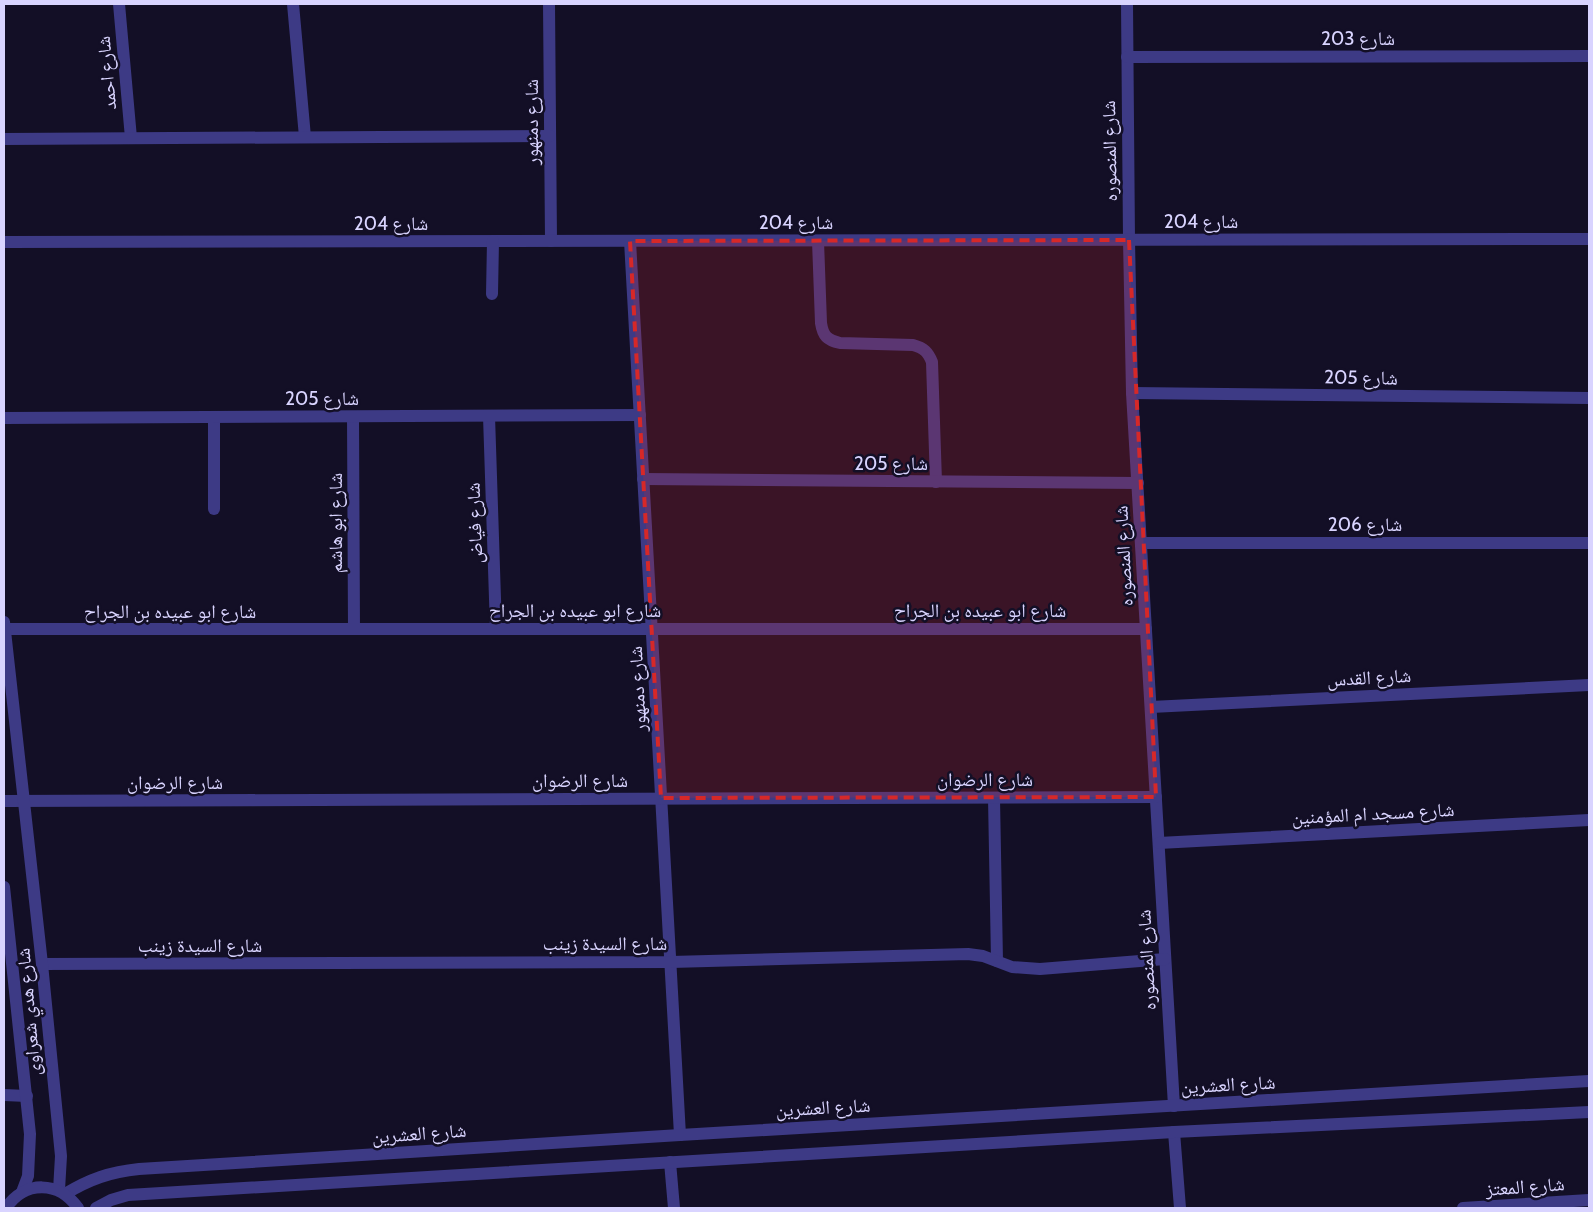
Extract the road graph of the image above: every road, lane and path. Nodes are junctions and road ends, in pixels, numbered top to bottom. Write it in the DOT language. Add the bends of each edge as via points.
graph roads {
  1 [pos="119,4"];
  2 [pos="293,4"];
  3 [pos="549,4"];
  4 [pos="1127,4"];
  5 [pos="1589,56"];
  6 [pos="1127,57"];
  7 [pos="550,136"];
  8 [pos="131,138"];
  9 [pos="305,138"];
  10 [pos="4,139"];
  11 [pos="1589,239"];
  12 [pos="1129,240"];
  13 [pos="493,241"];
  14 [pos="551,241"];
  15 [pos="630,241"];
  16 [pos="818,241"];
  17 [pos="4,242"];
  18 [pos="492,294"];
  19 [pos="1132,392"];
  20 [pos="1589,398"];
  21 [pos="640,415"];
  22 [pos="353,416"];
  23 [pos="489,416"];
  24 [pos="214,417"];
  25 [pos="4,418"];
  26 [pos="643,479"];
  27 [pos="936,482"];
  28 [pos="1138,484"];
  29 [pos="214,509"];
  30 [pos="1141,543"];
  31 [pos="1589,543"];
  32 [pos="4,626"];
  33 [pos="354,629"];
  34 [pos="496,629"];
  35 [pos="652,629"];
  36 [pos="1146,629"];
  37 [pos="1589,685"];
  38 [pos="1151,707"];
  39 [pos="1156,797"];
  40 [pos="662,798"];
  41 [pos="994,798"];
  42 [pos="4,801"];
  43 [pos="24,801"];
  44 [pos="1589,820"];
  45 [pos="1159,843"];
  46 [pos="4,887"];
  47 [pos="1165,959"];
  48 [pos="8,960"];
  49 [pos="997,961"];
  50 [pos="671,962"];
  51 [pos="42,964"];
  52 [pos="1589,1081"];
  53 [pos="4,1095"];
  54 [pos="27,1096"];
  55 [pos="1174,1106"];
  56 [pos="1589,1112"];
  57 [pos="1174,1132"];
  58 [pos="680,1135"];
  59 [pos="670,1162"];
  60 [pos="22,1192"];
  61 [pos="62,1192"];
  62 [pos="1589,1200"];
  63 [pos="6,1208"];
  64 [pos="78,1208"];
  65 [pos="96,1208"];
  66 [pos="674,1208"];
  67 [pos="1180,1208"];
  68 [pos="1463,1208"];
  1 -- 8 [label="street, شارع احمد"];
  2 -- 9 [label="street"];
  3 -- 7 [label="street, شارع دمنهور"];
  4 -- 6 [label="street, شارع المنصوره"];
  5 -- 6 [label="street, شارع 203"];
  6 -- 12 [label="street, شارع المنصوره"];
  7 -- 9 [label="street"];
  7 -- 14 [label="street, شارع دمنهور"];
  8 -- 9 [label="street"];
  8 -- 10 [label="street"];
  11 -- 12 [label="street, شارع 204"];
  12 -- 16 [label="street, شارع 204"];
  12 -- 19 [label="street, شارع المنصوره"];
  13 -- 14 [label="street, شارع 204"];
  13 -- 17 [label="street, شارع 204"];
  13 -- 18 [label="street"];
  14 -- 15 [label="street, شارع 204"];
  15 -- 16 [label="street, شارع 204"];
  15 -- 21 [label="street, شارع دمنهور"];
  16 -- 27 [label="street" via="823,334 830,341 840,343 913,345 922,347 929,354 932,362"];
  19 -- 20 [label="street, شارع 205"];
  19 -- 28 [label="street, شارع المنصوره"];
  21 -- 23 [label="street, شارع 205"];
  21 -- 26 [label="street, شارع دمنهور"];
  22 -- 23 [label="street, شارع 205"];
  22 -- 24 [label="street, شارع 205"];
  22 -- 33 [label="street, شارع ابو هاشم"];
  23 -- 34 [label="street, شارع فياض"];
  24 -- 25 [label="street, شارع 205"];
  24 -- 29 [label="street"];
  26 -- 27 [label="street, شارع 205"];
  26 -- 35 [label="street, شارع دمنهور"];
  27 -- 28 [label="street, شارع 205"];
  28 -- 30 [label="street, شارع المنصوره"];
  30 -- 31 [label="street, شارع 206"];
  30 -- 36 [label="street, شارع المنصوره"];
  32 -- 33 [label="street, شارع ابو عبيده بن الجراح"];
  32 -- 43 [label="street, شارع هدي شعراوى"];
  33 -- 34 [label="street, شارع ابو عبيده بن الجراح"];
  34 -- 35 [label="street, شارع ابو عبيده بن الجراح"];
  35 -- 36 [label="street, شارع ابو عبيده بن الجراح"];
  35 -- 40 [label="street, شارع دمنهور"];
  36 -- 38 [label="street, شارع المنصوره"];
  37 -- 38 [label="street, شارع القدس"];
  38 -- 39 [label="street, شارع المنصوره"];
  39 -- 41 [label="street, شارع الرضوان"];
  39 -- 45 [label="street, شارع المنصوره"];
  40 -- 41 [label="street, شارع الرضوان"];
  40 -- 43 [label="street, شارع الرضوان"];
  40 -- 50 [label="street, شارع دمنهور"];
  41 -- 49 [label="street"];
  42 -- 43 [label="street, شارع الرضوان"];
  43 -- 51 [label="street, شارع هدي شعراوى"];
  44 -- 45 [label="street, شارع مسجد ام المؤمنين"];
  45 -- 47 [label="street, شارع المنصوره"];
  46 -- 48 [label="street, شارع هدي شعراوى"];
  47 -- 49 [label="street, شارع السيدة زينب" via="1040,969"];
  47 -- 55 [label="street, شارع المنصوره"];
  48 -- 54 [label="street, شارع هدي شعراوى"];
  49 -- 50 [label="street, شارع السيدة زينب" via="961,954"];
  50 -- 51 [label="street, شارع السيدة زينب"];
  50 -- 58 [label="street, شارع دمنهور"];
  51 -- 61 [label="street, شارع هدي شعراوى"];
  52 -- 55 [label="street, شارع العشرين"];
  53 -- 54 [label="street"];
  54 -- 60 [label="street, شارع هدي شعراوى" via="30,1155"];
  55 -- 58 [label="street, شارع العشرين"];
  56 -- 57 [label="street"];
  57 -- 59 [label="street"];
  57 -- 67 [label="street"];
  58 -- 61 [label="street, شارع العشرين" via="139,1169 100,1176"];
  59 -- 65 [label="street" via="128,1195"];
  59 -- 66 [label="street"];
  60 -- 61 [label="street" via="47,1187"];
  60 -- 63 [label="street"];
  61 -- 64 [label="street"];
  62 -- 68 [label="street, شارع المعتز"];
}
